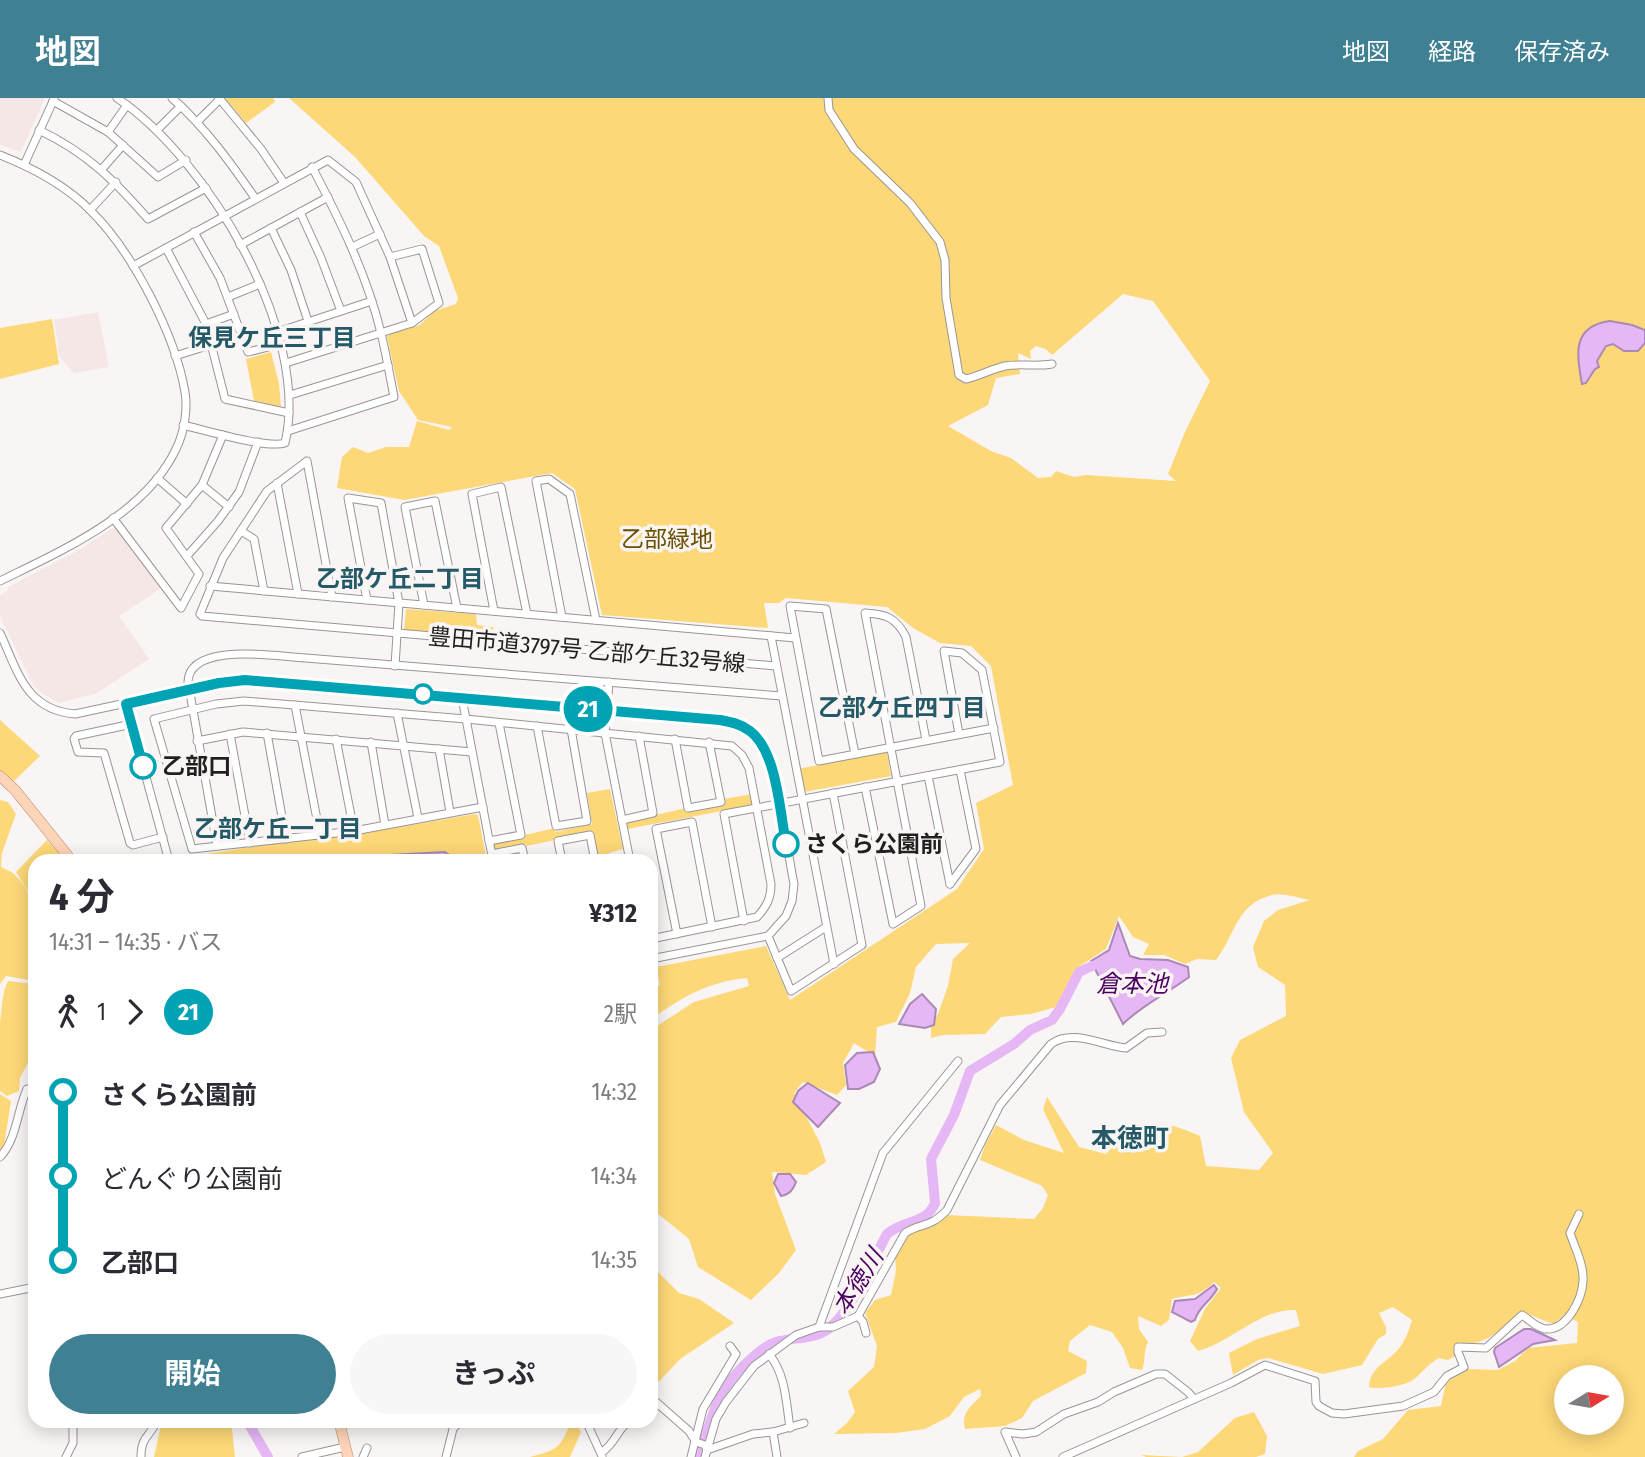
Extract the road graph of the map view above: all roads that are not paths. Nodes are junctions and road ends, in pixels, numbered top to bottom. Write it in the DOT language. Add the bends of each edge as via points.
graph roads {
  1 [pos="117,98"];
  2 [pos="172,98"];
  3 [pos="828,98"];
  4 [pos="54,99"];
  5 [pos="220,99"];
  6 [pos="127,105"];
  7 [pos="181,106"];
  8 [pos="198,122"];
  9 [pos="39,130"];
  10 [pos="157,130"];
  11 [pos="108,132"];
  12 [pos="123,145"];
  13 [pos="0,155"];
  14 [pos="186,160"];
  15 [pos="24,165"];
  16 [pos="312,167"];
  17 [pos="102,169"];
  18 [pos="116,182"];
  19 [pos="284,183"];
  20 [pos="206,188"];
  21 [pos="328,197"];
  22 [pos="255,198"];
  23 [pos="90,209"];
  24 [pos="300,212"];
  25 [pos="225,216"];
  26 [pos="271,229"];
  27 [pos="194,232"];
  28 [pos="380,234"];
  29 [pos="240,245"];
  30 [pos="352,247"];
  31 [pos="166,248"];
  32 [pos="390,257"];
  33 [pos="133,266"];
  34 [pos="260,284"];
  35 [pos="228,297"];
  36 [pos="372,301"];
  37 [pos="341,311"];
  38 [pos="234,314"];
  39 [pos="308,321"];
  40 [pos="412,323"];
  41 [pos="206,324"];
  42 [pos="277,332"];
  43 [pos="381,333"];
  44 [pos="280,344"];
  45 [pos="210,345"];
  46 [pos="175,356"];
  47 [pos="286,363"];
  48 [pos="1052,364"];
  49 [pos="388,365"];
  50 [pos="290,396"];
  51 [pos="289,413"];
  52 [pos="183,425"];
  53 [pos="288,431"];
  54 [pos="223,435"];
  55 [pos="258,442"];
  56 [pos="157,478"];
  57 [pos="276,483"];
  58 [pos="202,485"];
  59 [pos="187,503"];
  60 [pos="229,506"];
  61 [pos="113,518"];
  62 [pos="241,531"];
  63 [pos="187,556"];
  64 [pos="0,581"];
  65 [pos="211,586"];
  66 [pos="264,591"];
  67 [pos="298,594"];
  68 [pos="332,597"];
  69 [pos="366,600"];
  70 [pos="399,603"];
  71 [pos="424,605"];
  72 [pos="457,608"];
  73 [pos="494,611"];
  74 [pos="527,614"];
  75 [pos="562,617"];
  76 [pos="596,620"];
  77 [pos="0,633"];
  78 [pos="397,633"];
  79 [pos="771,636"];
  80 [pos="795,638"];
  81 [pos="394,666"];
  82 [pos="776,666"];
  83 [pos="609,682"];
  84 [pos="188,690"];
  85 [pos="782,696"];
  86 [pos="462,698"];
  87 [pos="126,704"];
  88 [pos="295,705"];
  89 [pos="607,710"];
  90 [pos="191,711"];
  91 [pos="397,713"];
  92 [pos="466,719"];
  93 [pos="499,723"];
  94 [pos="132,724"];
  95 [pos="537,726"];
  96 [pos="994,727"];
  97 [pos="571,729"];
  98 [pos="267,733"];
  99 [pos="605,733"];
  100 [pos="230,734"];
  101 [pos="959,734"];
  102 [pos="301,736"];
  103 [pos="639,736"];
  104 [pos="336,739"];
  105 [pos="675,739"];
  106 [pos="926,740"];
  107 [pos="197,741"];
  108 [pos="371,742"];
  109 [pos="709,743"];
  110 [pos="404,745"];
  111 [pos="890,747"];
  112 [pos="439,749"];
  113 [pos="472,752"];
  114 [pos="855,754"];
  115 [pos="960,770"];
  116 [pos="0,776"];
  117 [pos="928,776"];
  118 [pos="897,781"];
  119 [pos="865,787"];
  120 [pos="833,793"];
  121 [pos="801,799"];
  122 [pos="778,800"];
  123 [pos="483,807"];
  124 [pos="757,807"];
  125 [pos="450,812"];
  126 [pos="418,818"];
  127 [pos="622,820"];
  128 [pos="385,825"];
  129 [pos="354,831"];
  130 [pos="320,835"];
  131 [pos="163,837"];
  132 [pos="286,839"];
  133 [pos="489,841"];
  134 [pos="250,843"];
  135 [pos="217,845"];
  136 [pos="66,854"];
  137 [pos="167,854"];
  138 [pos="491,854"];
  139 [pos="504,854"];
  140 [pos="523,854"];
  141 [pos="561,854"];
  142 [pos="594,854"];
  143 [pos="629,854"];
  144 [pos="744,921"];
  145 [pos="826,926"];
  146 [pos="712,927"];
  147 [pos="677,934"];
  148 [pos="768,936"];
  149 [pos="658,938"];
  150 [pos="777,958"];
  151 [pos="658,959"];
  152 [pos="834,964"];
  153 [pos="1161,1032"];
  154 [pos="958,1060"];
  155 [pos="28,1088"];
  156 [pos="0,1157"];
  157 [pos="1579,1214"];
  158 [pos="28,1288"];
  159 [pos="0,1294"];
  160 [pos="858,1316"];
  161 [pos="822,1327"];
  162 [pos="866,1333"];
  163 [pos="730,1346"];
  164 [pos="770,1353"];
  165 [pos="1194,1399"];
  166 [pos="658,1404"];
  167 [pos="804,1423"];
  168 [pos="73,1428"];
  169 [pos="151,1428"];
  170 [pos="341,1428"];
  171 [pos="454,1428"];
  172 [pos="589,1428"];
  173 [pos="620,1428"];
  174 [pos="790,1428"];
  175 [pos="773,1432"];
  176 [pos="696,1442"];
  177 [pos="367,1448"];
  178 [pos="706,1451"];
  179 [pos="346,1452"];
  180 [pos="602,1455"];
  181 [pos="66,1457"];
  182 [pos="141,1457"];
  183 [pos="302,1457"];
  184 [pos="363,1457"];
  185 [pos="446,1457"];
  186 [pos="691,1457"];
  187 [pos="777,1457"];
  188 [pos="1016,1457"];
  189 [pos="1063,1457"];
  1 -- 6 [label="street"];
  2 -- 7 [label="street"];
  3 -- 48 [label="street" via="829,110 854,149 910,203 940,242 959,375 966,379 1002,366"];
  4 -- 9 [label="street"];
  4 -- 11 [label="street"];
  5 -- 8 [label="street"];
  5 -- 19 [label="street"];
  6 -- 10 [label="street"];
  6 -- 11 [label="street"];
  7 -- 8 [label="street"];
  7 -- 10 [label="street"];
  8 -- 22 [label="street"];
  9 -- 15 [label="street"];
  9 -- 17 [label="street"];
  10 -- 14 [label="street"];
  11 -- 12 [label="street"];
  12 -- 14 [label="street" via="158,177"];
  12 -- 17 [label="street"];
  13 -- 15 [label="street"];
  14 -- 20 [label="street"];
  15 -- 23 [label="street"];
  16 -- 19 [label="street"];
  16 -- 21 [label="street"];
  16 -- 28 [label="street" via="328,160 356,182"];
  17 -- 18 [label="street"];
  18 -- 20 [label="street" via="149,219"];
  18 -- 23 [label="street"];
  19 -- 22 [label="street"];
  20 -- 25 [label="street"];
  21 -- 24 [label="street"];
  21 -- 30 [label="street"];
  22 -- 25 [label="street"];
  23 -- 33 [label="street"];
  24 -- 26 [label="street"];
  24 -- 37 [label="street"];
  25 -- 27 [label="street"];
  25 -- 29 [label="street"];
  26 -- 29 [label="street"];
  26 -- 39 [label="street"];
  27 -- 31 [label="street"];
  27 -- 35 [label="street"];
  28 -- 30 [label="street"];
  28 -- 32 [label="street"];
  29 -- 34 [label="street"];
  30 -- 36 [label="street"];
  31 -- 33 [label="street"];
  31 -- 41 [label="street"];
  32 -- 40 [label="street"];
  32 -- 40 [label="street" via="422,249 439,303"];
  33 -- 46 [label="street"];
  34 -- 35 [label="street"];
  34 -- 42 [label="street"];
  35 -- 38 [label="street"];
  36 -- 37 [label="street"];
  36 -- 43 [label="street"];
  37 -- 39 [label="street"];
  38 -- 41 [label="street"];
  38 -- 44 [label="street" via="248,352"];
  39 -- 42 [label="street"];
  40 -- 43 [label="street"];
  41 -- 45 [label="street"];
  42 -- 44 [label="street"];
  43 -- 47 [label="street"];
  43 -- 49 [label="street"];
  44 -- 47 [label="street"];
  45 -- 46 [label="street"];
  45 -- 51 [label="street" via="225,399"];
  46 -- 52 [label="street" via="185,393"];
  47 -- 50 [label="street"];
  49 -- 50 [label="street"];
  49 -- 53 [label="street" via="394,397"];
  50 -- 51 [label="street"];
  51 -- 53 [label="street"];
  52 -- 54 [label="street"];
  52 -- 56 [label="street" via="176,449"];
  53 -- 55 [label="street" via="285,443"];
  54 -- 55 [label="street"];
  54 -- 58 [label="street"];
  55 -- 60 [label="street"];
  56 -- 59 [label="street"];
  56 -- 61 [label="street"];
  57 -- 62 [label="street"];
  57 -- 67 [label="street"];
  57 -- 68 [label="street" via="307,461"];
  58 -- 59 [label="street"];
  58 -- 60 [label="street"];
  59 -- 63 [label="street" via="166,528"];
  60 -- 63 [label="street"];
  61 -- 63 [label="street" via="181,608 199,574"];
  61 -- 64 [label="street" via="51,557"];
  62 -- 65 [label="street"];
  62 -- 66 [label="street" via="254,539"];
  65 -- 66 [label="street"];
  65 -- 78 [label="street, 豊田市道3797号 乙部ケ丘32号線" via="202,615"];
  66 -- 67 [label="street"];
  67 -- 68 [label="street"];
  68 -- 69 [label="street"];
  69 -- 70 [label="street"];
  69 -- 70 [label="street" via="348,498 381,503"];
  70 -- 71 [label="street"];
  70 -- 78 [label="street"];
  71 -- 72 [label="street"];
  71 -- 72 [label="street" via="405,507 435,500"];
  72 -- 73 [label="street"];
  73 -- 74 [label="street"];
  73 -- 74 [label="street" via="472,494 501,487"];
  74 -- 75 [label="street"];
  75 -- 76 [label="street"];
  75 -- 76 [label="street" via="536,481 549,479 570,494"];
  76 -- 79 [label="street"];
  77 -- 87 [label="street" via="37,702 75,714"];
  78 -- 81 [label="street"];
  78 -- 82 [label="street, 豊田市道3797号 乙部ケ丘32号線"];
  79 -- 80 [label="street"];
  79 -- 82 [label="street"];
  80 -- 114 [label="street" via="819,761"];
  80 -- 114 [label="street" via="790,606 826,609"];
  81 -- 83 [label="street"];
  81 -- 84 [label="street" via="221,655 196,664 188,677"];
  82 -- 85 [label="street"];
  83 -- 85 [label="street"];
  83 -- 89 [label="street"];
  84 -- 86 [label="street" via="245,680"];
  84 -- 87 [label="street"];
  84 -- 90 [label="street"];
  85 -- 121 [label="street"];
  86 -- 89 [label="street"];
  86 -- 92 [label="street"];
  87 -- 94 [label="street"];
  88 -- 90 [label="street" via="244,701"];
  88 -- 91 [label="street"];
  88 -- 102 [label="street"];
  89 -- 99 [label="street"];
  89 -- 122 [label="street" via="737,724 762,744"];
  90 -- 107 [label="street"];
  90 -- 135 [label="street" via="154,719 192,849"];
  91 -- 92 [label="street"];
  91 -- 110 [label="street"];
  92 -- 93 [label="street"];
  92 -- 113 [label="street"];
  93 -- 95 [label="street"];
  93 -- 133 [label="street" via="521,835"];
  94 -- 131 [label="street"];
  94 -- 131 [label="street" via="74,739 78,752 104,753 130,843"];
  95 -- 97 [label="street"];
  95 -- 97 [label="street" via="556,827 587,821"];
  96 -- 101 [label="street"];
  96 -- 101 [label="street" via="982,670 962,653 944,651"];
  96 -- 115 [label="street" via="1000,762"];
  97 -- 99 [label="street"];
  98 -- 100 [label="street"];
  98 -- 102 [label="street"];
  98 -- 132 [label="street"];
  99 -- 103 [label="street"];
  99 -- 127 [label="street"];
  100 -- 107 [label="street"];
  100 -- 134 [label="street"];
  101 -- 106 [label="street"];
  102 -- 104 [label="street"];
  102 -- 130 [label="street"];
  103 -- 105 [label="street"];
  103 -- 127 [label="street" via="653,813"];
  104 -- 108 [label="street"];
  104 -- 129 [label="street"];
  105 -- 109 [label="street"];
  105 -- 109 [label="street" via="688,808 721,802"];
  106 -- 111 [label="street"];
  106 -- 111 [label="street" via="906,637 885,614 865,613"];
  107 -- 135 [label="street"];
  108 -- 110 [label="street"];
  108 -- 128 [label="street"];
  109 -- 124 [label="street" via="732,746 742,755"];
  110 -- 112 [label="street"];
  110 -- 126 [label="street"];
  111 -- 114 [label="street"];
  111 -- 118 [label="street"];
  112 -- 113 [label="street"];
  112 -- 125 [label="street"];
  113 -- 123 [label="street"];
  115 -- 117 [label="street"];
  115 -- 117 [label="street" via="976,849 950,884"];
  116 -- 136 [label="main road"];
  117 -- 118 [label="street"];
  118 -- 119 [label="street"];
  118 -- 119 [label="street" via="921,905 893,924"];
  119 -- 120 [label="street"];
  120 -- 121 [label="street"];
  120 -- 152 [label="street" via="862,945"];
  121 -- 122 [label="street"];
  121 -- 145 [label="street"];
  122 -- 124 [label="street"];
  122 -- 148 [label="street" via="794,893 786,916"];
  123 -- 125 [label="street"];
  123 -- 133 [label="street"];
  124 -- 144 [label="street" via="771,896 757,917"];
  124 -- 144 [label="street" via="724,814"];
  125 -- 126 [label="street"];
  126 -- 128 [label="street"];
  127 -- 143 [label="street"];
  128 -- 129 [label="street"];
  129 -- 130 [label="street"];
  130 -- 132 [label="street"];
  131 -- 137 [label="street"];
  132 -- 134 [label="street"];
  133 -- 138 [label="street"];
  134 -- 135 [label="street"];
  139 -- 140 [label="street" via="522,848"];
  141 -- 142 [label="street" via="558,841 590,835"];
  144 -- 146 [label="street"];
  145 -- 150 [label="street"];
  145 -- 152 [label="street"];
  146 -- 147 [label="street"];
  146 -- 147 [label="street" via="692,822 656,828"];
  147 -- 149 [label="street"];
  148 -- 150 [label="street"];
  148 -- 151 [label="street"];
  150 -- 152 [label="street" via="791,991"];
  153 -- 160 [label="street" via="1147,1033 1126,1048 1072,1037 1051,1044 1000,1105 947,1210 938,1220 905,1233"];
  154 -- 161 [label="street" via="883,1153"];
  155 -- 156 [label="street" via="11,1143"];
  157 -- 165 [label="street" via="1570,1233 1583,1282 1563,1324 1548,1329 1522,1315 1486,1348 1458,1347 1464,1367 1427,1396 1398,1408 1337,1415 1316,1402 1315,1381 1269,1364"];
  158 -- 159 [label="street"];
  160 -- 161 [label="street"];
  160 -- 162 [label="street"];
  161 -- 164 [label="street" via="796,1335"];
  163 -- 176 [label="street" via="736,1354 704,1409"];
  164 -- 174 [label="street" via="782,1377"];
  164 -- 178 [label="street" via="726,1402"];
  165 -- 188 [label="street" via="1165,1374 1148,1377 1036,1432 1005,1432"];
  165 -- 189 [label="street"];
  166 -- 176 [label="street"];
  167 -- 174 [label="street"];
  168 -- 181 [label="street" via="73,1443"];
  169 -- 182 [label="street" via="144,1436"];
  170 -- 179 [label="main road"];
  171 -- 185 [label="street"];
  172 -- 180 [label="street"];
  173 -- 180 [label="street"];
  174 -- 175 [label="street"];
  175 -- 178 [label="street" via="753,1434"];
  175 -- 187 [label="street"];
  176 -- 178 [label="street"];
  176 -- 186 [label="street"];
  177 -- 184 [label="street"];
  179 -- 183 [label="street"];
}
